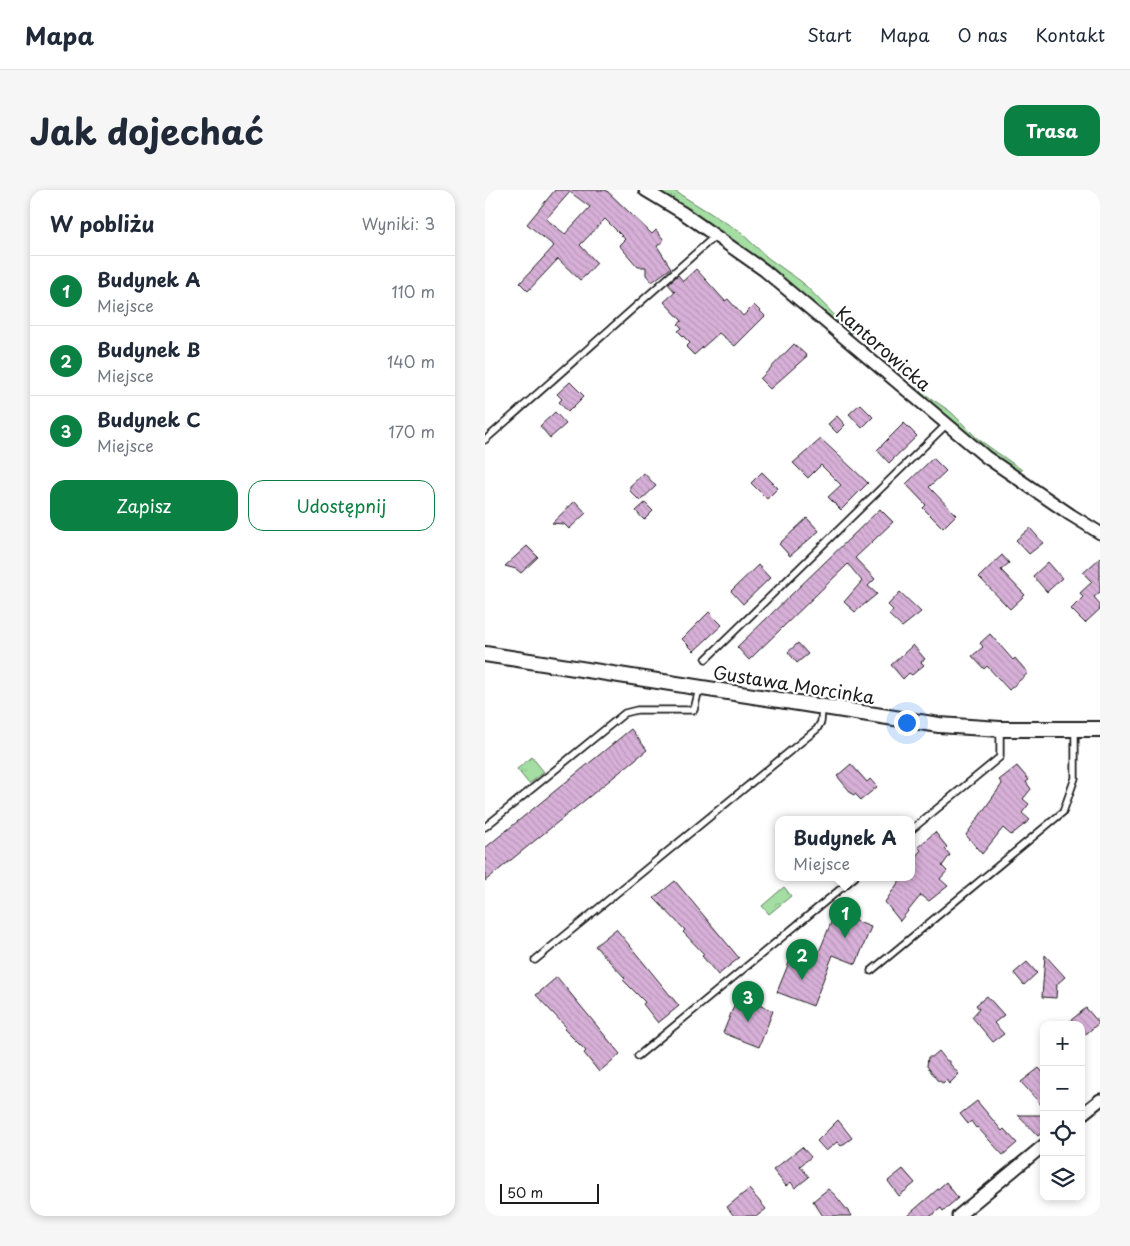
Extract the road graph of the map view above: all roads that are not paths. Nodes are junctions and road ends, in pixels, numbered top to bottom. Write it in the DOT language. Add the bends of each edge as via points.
graph roads {
  1 [pos="645,190"];
  2 [pos="715,236"];
  3 [pos="947,424"];
  4 [pos="485,440"];
  5 [pos="1100,533"];
  6 [pos="485,654"];
  7 [pos="706,659"];
  8 [pos="699,688"];
  9 [pos="822,708"];
  10 [pos="1000,729"];
  11 [pos="1075,729"];
  12 [pos="1100,730"];
  13 [pos="485,827"];
  14 [pos="915,827"];
  15 [pos="850,881"];
  16 [pos="535,960"];
  17 [pos="871,971"];
  18 [pos="637,1056"];
  19 [pos="1100,1100"];
  20 [pos="1085,1113"];
  21 [pos="1040,1148"];
  22 [pos="958,1216"];
  1 -- 2 [label="street, Kantorowicka"];
  2 -- 3 [label="street, Kantorowicka" via="801,299"];
  2 -- 4 [label="lane"];
  3 -- 5 [label="street, Kantorowicka" via="986,457"];
  3 -- 7 [label="lane"];
  6 -- 8 [label="street, Gustawa Morcinka"];
  8 -- 9 [label="street, Gustawa Morcinka"];
  8 -- 13 [label="lane" via="694,710 625,713"];
  9 -- 10 [label="street, Gustawa Morcinka" via="939,725"];
  9 -- 16 [label="lane" via="817,729"];
  10 -- 11 [label="street, Gustawa Morcinka"];
  10 -- 14 [label="lane" via="999,758"];
  11 -- 12 [label="street, Gustawa Morcinka"];
  11 -- 17 [label="lane" via="1075,778 1063,812"];
  15 -- 18 [label="lane"];
  19 -- 20 [label="street"];
  21 -- 22 [label="street"];
}
